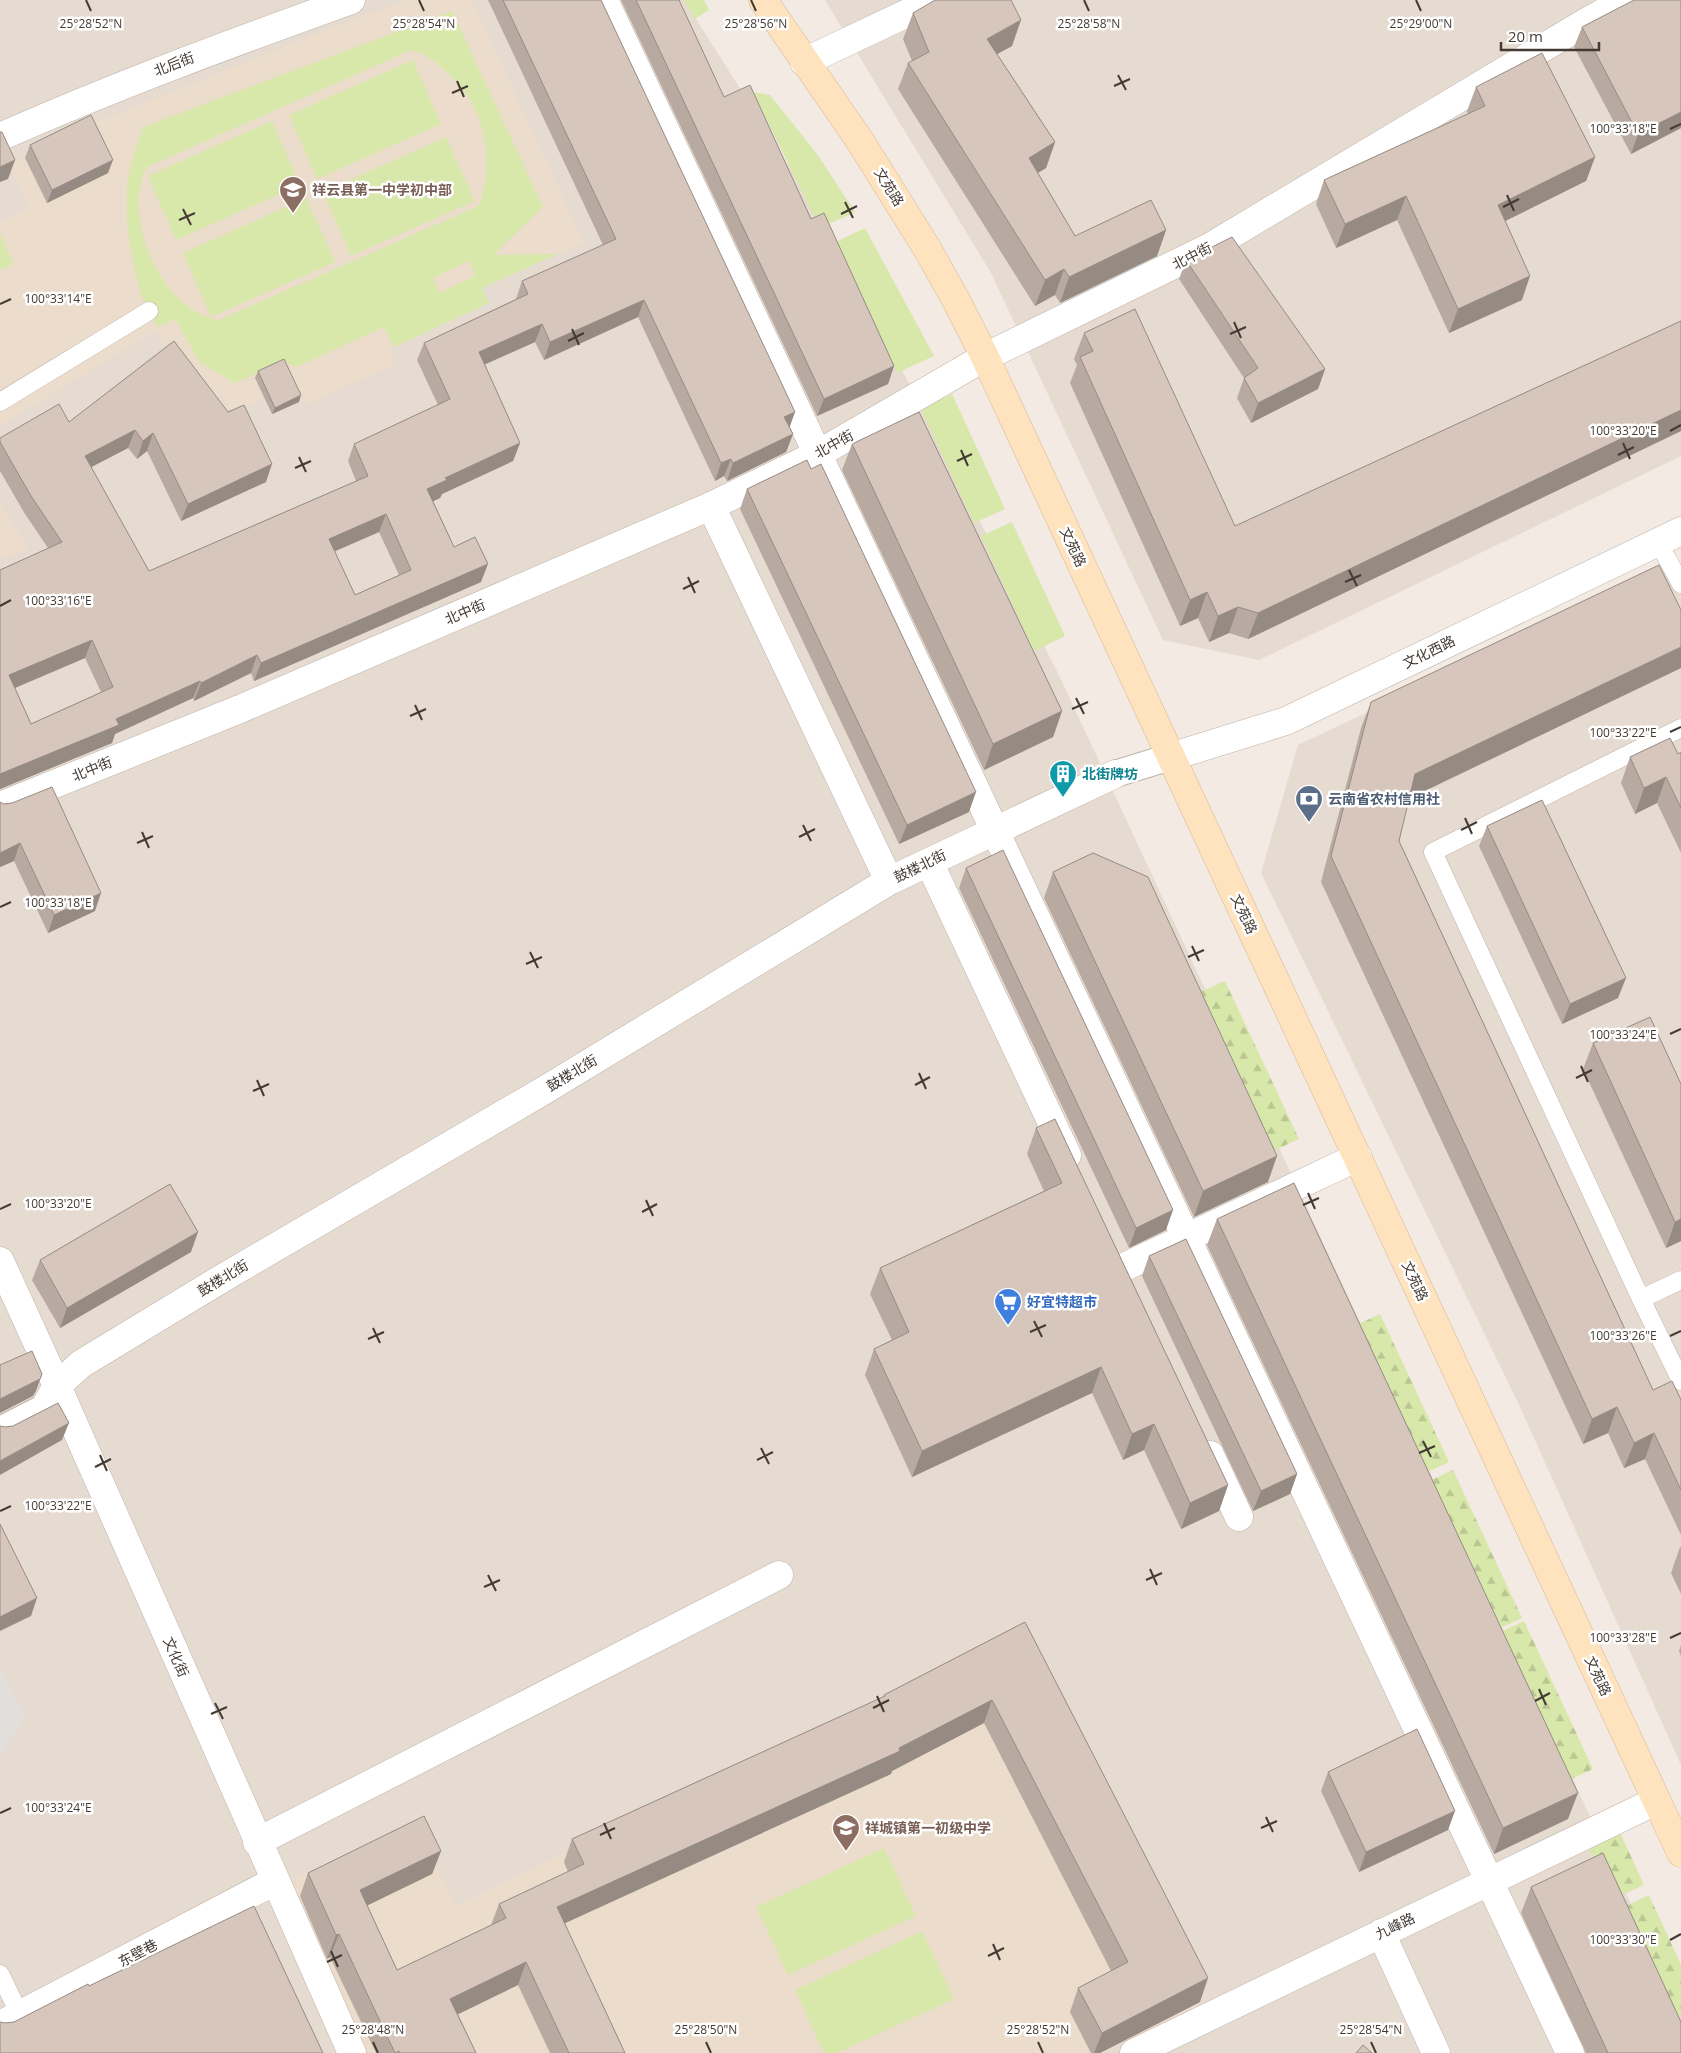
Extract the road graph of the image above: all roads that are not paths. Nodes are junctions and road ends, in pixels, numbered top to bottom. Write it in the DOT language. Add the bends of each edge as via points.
graph roads {
  1 [pos="351,0"];
  2 [pos="604,0"];
  3 [pos="763,0"];
  4 [pos="935,0"];
  5 [pos="1626,0"];
  6 [pos="804,62"];
  7 [pos="0,137"];
  8 [pos="149,311"];
  9 [pos="985,357"];
  10 [pos="0,402"];
  11 [pos="818,454"];
  12 [pos="711,506"];
  13 [pos="1669,536"];
  14 [pos="1681,584"];
  15 [pos="1681,728"];
  16 [pos="1170,757"];
  17 [pos="1115,774"];
  18 [pos="0,806"];
  19 [pos="995,831"];
  20 [pos="929,862"];
  21 [pos="890,881"];
  22 [pos="1358,1157"];
  23 [pos="1080,1181"];
  24 [pos="1186,1238"];
  25 [pos="1109,1242"];
  26 [pos="0,1261"];
  27 [pos="1122,1268"];
  28 [pos="1681,1280"];
  29 [pos="1134,1295"];
  30 [pos="1641,1299"];
  31 [pos="1681,1381"];
  32 [pos="51,1397"];
  33 [pos="0,1430"];
  34 [pos="1201,1437"];
  35 [pos="1239,1517"];
  36 [pos="779,1575"];
  37 [pos="1656,1801"];
  38 [pos="258,1842"];
  39 [pos="1681,1853"];
  40 [pos="275,1881"];
  41 [pos="1489,1881"];
  42 [pos="1381,1933"];
  43 [pos="0,1974"];
  44 [pos="10,2020"];
  45 [pos="352,2053"];
  46 [pos="1134,2053"];
  47 [pos="1436,2053"];
  48 [pos="1570,2053"];
  1 -- 7 [label="street, 北后街" via="185,60"];
  2 -- 11 [label="street"];
  3 -- 6 [label="main road, 文苑路"];
  4 -- 6 [label="street"];
  5 -- 9 [label="street, 北中街" via="1210,247"];
  6 -- 9 [label="main road, 文苑路" via="860,141 928,250"];
  8 -- 10 [label="lane"];
  9 -- 11 [label="street, 北中街"];
  9 -- 16 [label="main road, 文苑路"];
  11 -- 12 [label="street, 北中街"];
  11 -- 19 [label="street"];
  12 -- 18 [label="street, 北中街" via="240,709"];
  12 -- 21 [label="street"];
  13 -- 14 [label="lane"];
  13 -- 16 [label="street, 文化西路" via="1286,721"];
  15 -- 30 [label="lane" via="1433,852"];
  16 -- 17 [label="street, 鼓楼北街"];
  16 -- 22 [label="main road, 文苑路"];
  17 -- 19 [label="street, 鼓楼北街"];
  19 -- 20 [label="street, 鼓楼北街"];
  19 -- 24 [label="street"];
  20 -- 21 [label="street, 鼓楼北街"];
  20 -- 23 [label="street"];
  21 -- 32 [label="street, 鼓楼北街" via="81,1364"];
  22 -- 24 [label="street"];
  22 -- 37 [label="main road, 文苑路"];
  24 -- 27 [label="street"];
  24 -- 41 [label="street"];
  25 -- 27 [label="street"];
  26 -- 32 [label="street, 文化街"];
  27 -- 29 [label="street"];
  28 -- 30 [label="lane"];
  30 -- 31 [label="lane"];
  32 -- 33 [label="street, 鼓楼北街"];
  32 -- 38 [label="street, 文化街"];
  34 -- 35 [label="street"];
  36 -- 38 [label="street"];
  37 -- 39 [label="main road, 文苑路"];
  37 -- 41 [label="street, 九峰路"];
  38 -- 40 [label="street, 文化街"];
  40 -- 44 [label="street, 东壁巷"];
  40 -- 45 [label="street, 文化街"];
  41 -- 42 [label="street, 九峰路"];
  41 -- 48 [label="street"];
  42 -- 46 [label="street, 九峰路"];
  42 -- 47 [label="street"];
  43 -- 44 [label="lane"];
}
